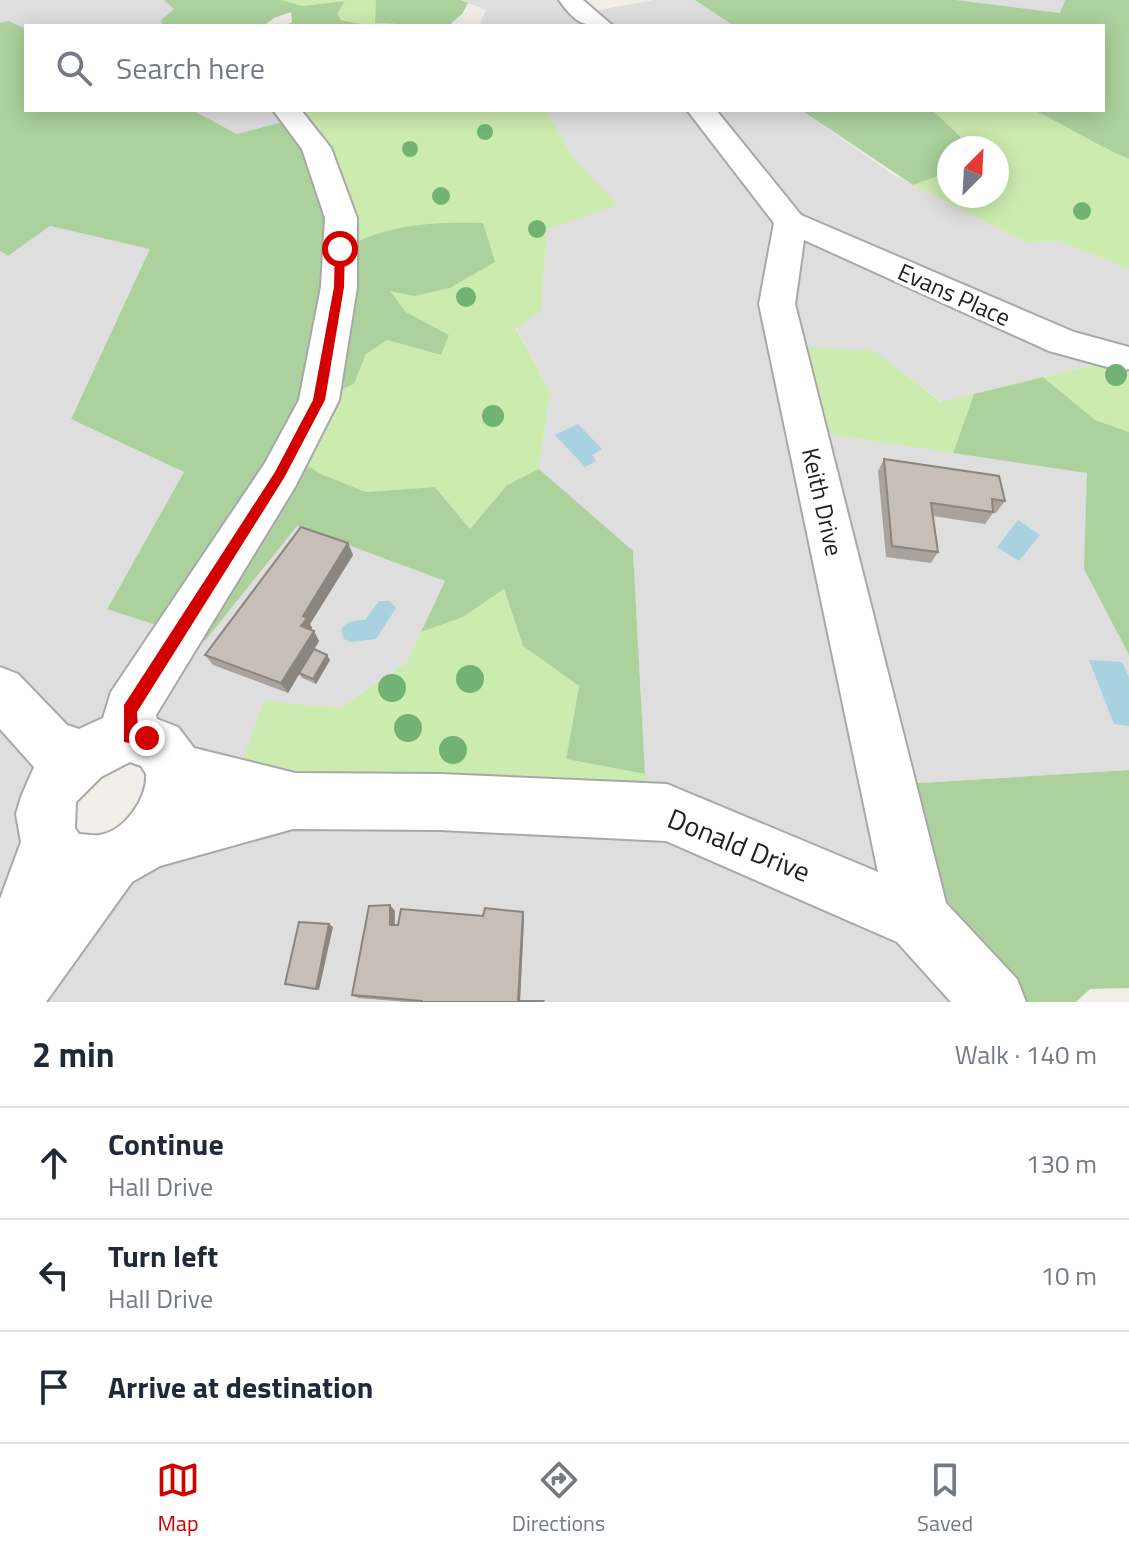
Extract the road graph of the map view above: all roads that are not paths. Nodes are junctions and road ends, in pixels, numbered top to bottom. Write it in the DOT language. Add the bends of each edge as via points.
graph roads {
  1 [pos="571,0"];
  2 [pos="598,24"];
  3 [pos="289,112"];
  4 [pos="703,112"];
  5 [pos="790,222"];
  6 [pos="1122,358"];
  7 [pos="0,691"];
  8 [pos="105,746"];
  9 [pos="177,771"];
  10 [pos="295,801"];
  11 [pos="49,844"];
  12 [pos="129,851"];
  13 [pos="919,920"];
  14 [pos="0,987"];
  15 [pos="6,1002"];
  16 [pos="994,1002"];
  1 -- 2 [label="street"];
  3 -- 8 [label="street" via="316,148 341,218 339,287 319,400 280,475"];
  4 -- 5 [label="street"];
  5 -- 6 [label="street, Evans Place" via="1062,342"];
  5 -- 13 [label="street, Keith Drive" via="777,304"];
  7 -- 8 [label="street" via="51,747"];
  8 -- 9 [label="street" via="147,738 162,747"];
  8 -- 11 [label="street" via="55,784 44,818"];
  9 -- 10 [label="street, Donald Drive"];
  9 -- 12 [label="street" via="176,792 162,823"];
  10 -- 12 [label="street, Donald Drive"];
  10 -- 13 [label="street, Donald Drive" via="667,813"];
  11 -- 12 [label="street" via="69,862 85,866"];
  11 -- 14 [label="street"];
  12 -- 15 [label="street"];
  13 -- 16 [label="street, Donald Drive"];
}
